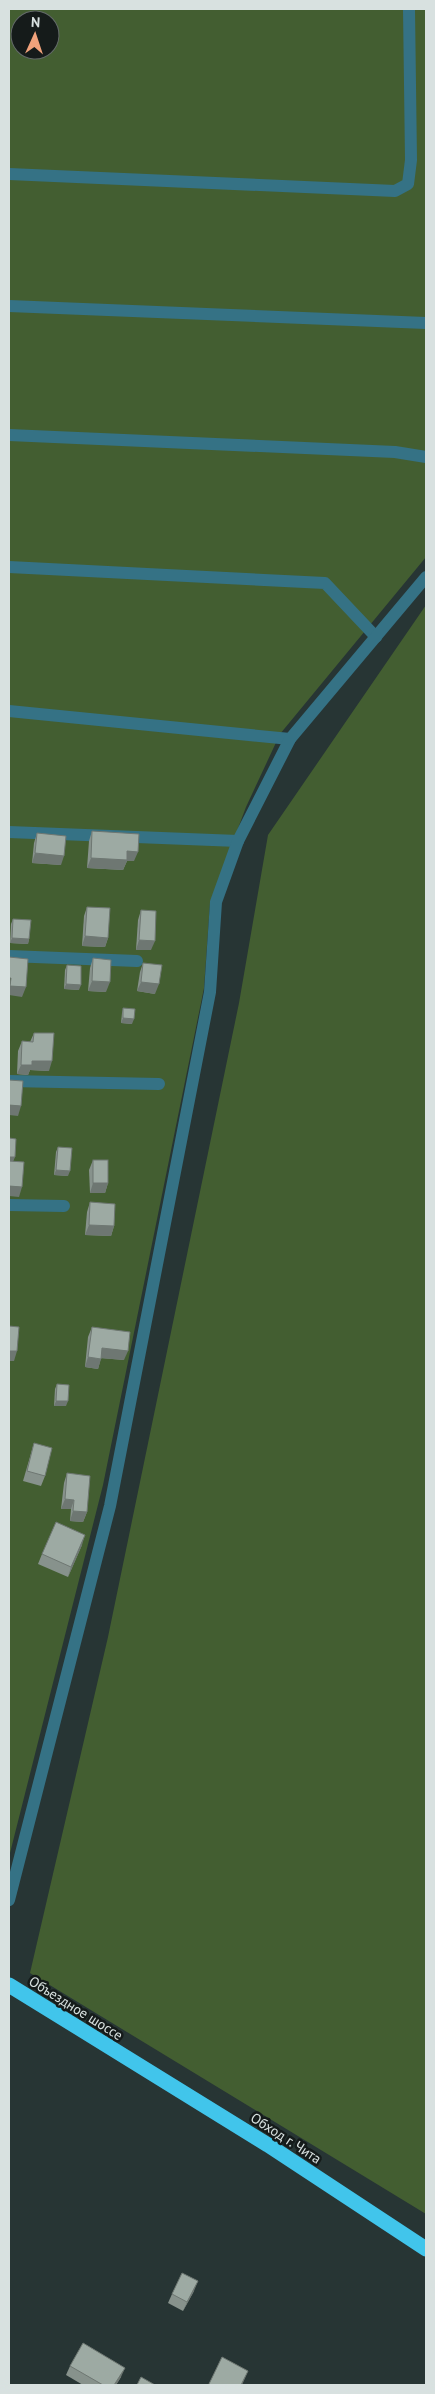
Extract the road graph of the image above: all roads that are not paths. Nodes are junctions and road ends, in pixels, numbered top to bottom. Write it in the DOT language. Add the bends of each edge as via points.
graph roads {
  1 [pos="409,9"];
  2 [pos="9,174"];
  3 [pos="9,306"];
  4 [pos="426,323"];
  5 [pos="9,435"];
  6 [pos="426,457"];
  7 [pos="9,567"];
  8 [pos="426,577"];
  9 [pos="376,636"];
  10 [pos="9,711"];
  11 [pos="290,739"];
  12 [pos="9,832"];
  13 [pos="238,842"];
  14 [pos="9,956"];
  15 [pos="137,961"];
  16 [pos="9,1081"];
  17 [pos="159,1084"];
  18 [pos="9,1206"];
  19 [pos="64,1206"];
  20 [pos="9,1900"];
  21 [pos="9,1985"];
  22 [pos="127,2058"];
  23 [pos="426,2249"];
  1 -- 2 [label="street" via="411,160 408,184 395,191"];
  3 -- 4 [label="street"];
  5 -- 6 [label="street" via="396,452"];
  7 -- 9 [label="street" via="325,583"];
  8 -- 9 [label="street"];
  9 -- 11 [label="street"];
  10 -- 11 [label="street"];
  11 -- 13 [label="street"];
  12 -- 13 [label="street"];
  13 -- 20 [label="street" via="216,902 210,992 110,1506"];
  14 -- 15 [label="street"];
  16 -- 17 [label="street"];
  18 -- 19 [label="street"];
  21 -- 22 [label="highway, Объездное шоссе"];
  22 -- 23 [label="highway, Обход г. Чита"];
}
